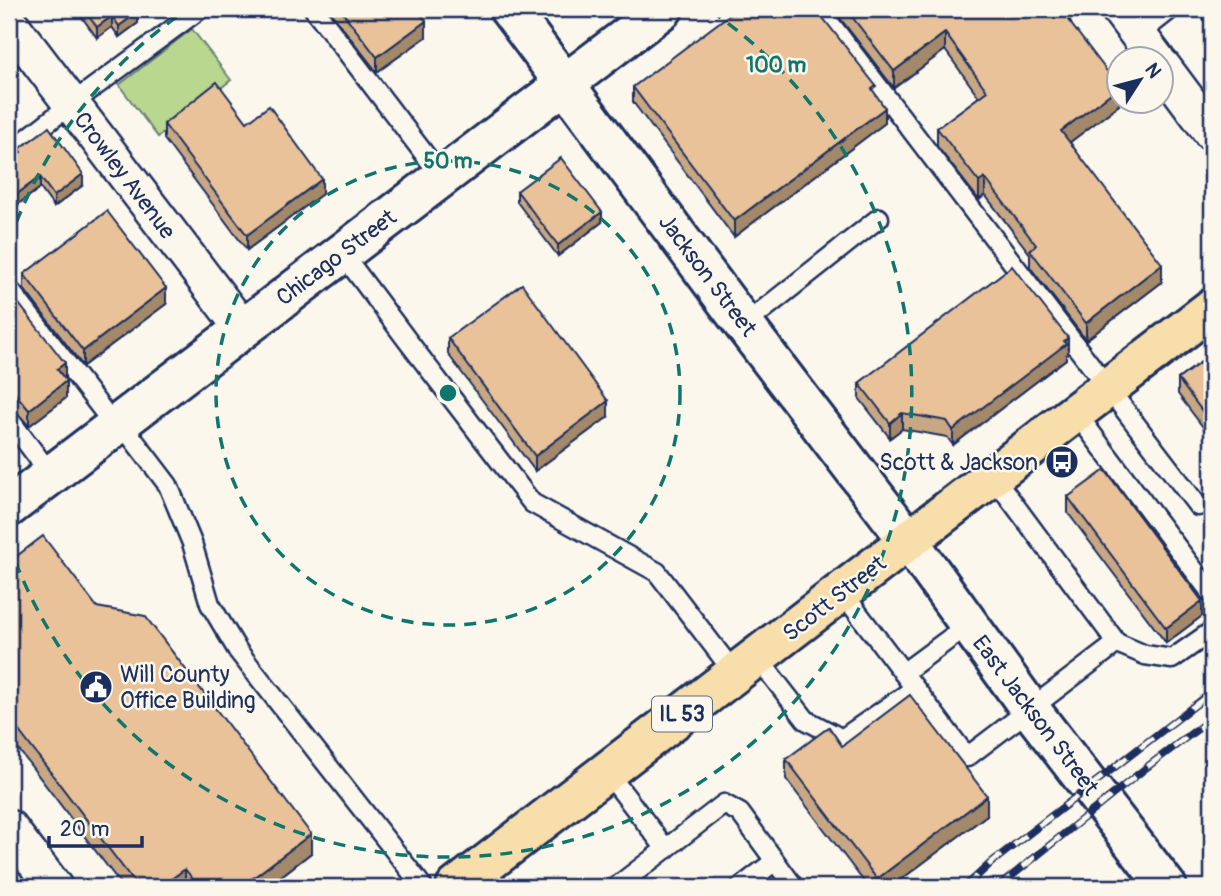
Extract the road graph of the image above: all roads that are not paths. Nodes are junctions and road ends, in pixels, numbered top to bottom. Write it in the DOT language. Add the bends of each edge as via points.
graph roads {
  1 [pos="200,9"];
  2 [pos="314,9"];
  3 [pos="509,9"];
  4 [pos="663,9"];
  5 [pos="819,9"];
  6 [pos="1171,9"];
  7 [pos="9,22"];
  8 [pos="1138,34"];
  9 [pos="565,82"];
  10 [pos="1176,86"];
  11 [pos="71,104"];
  12 [pos="1212,133"];
  13 [pos="9,153"];
  14 [pos="442,177"];
  15 [pos="879,218"];
  16 [pos="342,253"];
  17 [pos="9,289"];
  18 [pos="1212,308"];
  19 [pos="744,325"];
  20 [pos="242,328"];
  21 [pos="1108,388"];
  22 [pos="1076,413"];
  23 [pos="9,419"];
  24 [pos="118,424"];
  25 [pos="51,475"];
  26 [pos="993,476"];
  27 [pos="1198,506"];
  28 [pos="9,507"];
  29 [pos="908,540"];
  30 [pos="842,592"];
  31 [pos="1212,594"];
  32 [pos="968,625"];
  33 [pos="1212,631"];
  34 [pos="1117,643"];
  35 [pos="746,665"];
  36 [pos="903,673"];
  37 [pos="914,689"];
  38 [pos="1030,709"];
  39 [pos="607,772"];
  40 [pos="9,828"];
  41 [pos="666,849"];
  42 [pos="775,861"];
  43 [pos="54,887"];
  44 [pos="423,887"];
  45 [pos="456,887"];
  46 [pos="616,887"];
  47 [pos="741,887"];
  48 [pos="794,887"];
  49 [pos="1167,887"];
  1 -- 11 [label="lane"];
  2 -- 14 [label="lane"];
  3 -- 9 [label="street, Jackson Street"];
  4 -- 9 [label="street, Chicago Street"];
  5 -- 21 [label="lane"];
  6 -- 8 [label="lane"];
  7 -- 11 [label="street, Crowley Avenue"];
  9 -- 14 [label="street, Chicago Street"];
  9 -- 19 [label="street, Jackson Street"];
  10 -- 12 [label="street"];
  11 -- 13 [label="lane"];
  11 -- 20 [label="street, Crowley Avenue"];
  14 -- 16 [label="street, Chicago Street"];
  15 -- 19 [label="lane"];
  16 -- 20 [label="street, Chicago Street"];
  16 -- 35 [label="lane" via="532,502 657,572"];
  17 -- 24 [label="lane"];
  18 -- 21 [label="main road, Scott Street"];
  19 -- 29 [label="street, Jackson Street"];
  20 -- 24 [label="street, Chicago Street"];
  21 -- 22 [label="main road, Scott Street"];
  21 -- 27 [label="lane"];
  22 -- 26 [label="main road, Scott Street"];
  22 -- 31 [label="lane"];
  23 -- 25 [label="lane"];
  24 -- 25 [label="street, Chicago Street"];
  24 -- 44 [label="lane" via="168,485 192,542 210,604 238,651"];
  25 -- 28 [label="street, Chicago Street"];
  26 -- 29 [label="main road, Scott Street"];
  26 -- 34 [label="lane"];
  29 -- 30 [label="main road, Scott Street / IL 53"];
  29 -- 32 [label="street, East Jackson Street"];
  30 -- 35 [label="main road, Scott Street / IL 53"];
  30 -- 36 [label="lane"];
  32 -- 36 [label="lane"];
  32 -- 38 [label="street, East Jackson Street"];
  33 -- 34 [label="lane" via="1172,659 1145,655"];
  34 -- 38 [label="lane"];
  35 -- 37 [label="lane" via="806,720 842,739"];
  35 -- 39 [label="main road, Scott Street / IL 53"];
  36 -- 37 [label="lane"];
  37 -- 38 [label="lane" via="967,757"];
  38 -- 49 [label="street, East Jackson Street"];
  39 -- 41 [label="lane"];
  39 -- 45 [label="main road, Scott Street / IL 53"];
  40 -- 43 [label="street"];
  41 -- 42 [label="lane" via="724,804 740,813"];
  41 -- 46 [label="lane"];
  42 -- 47 [label="lane"];
  42 -- 48 [label="lane"];
}
